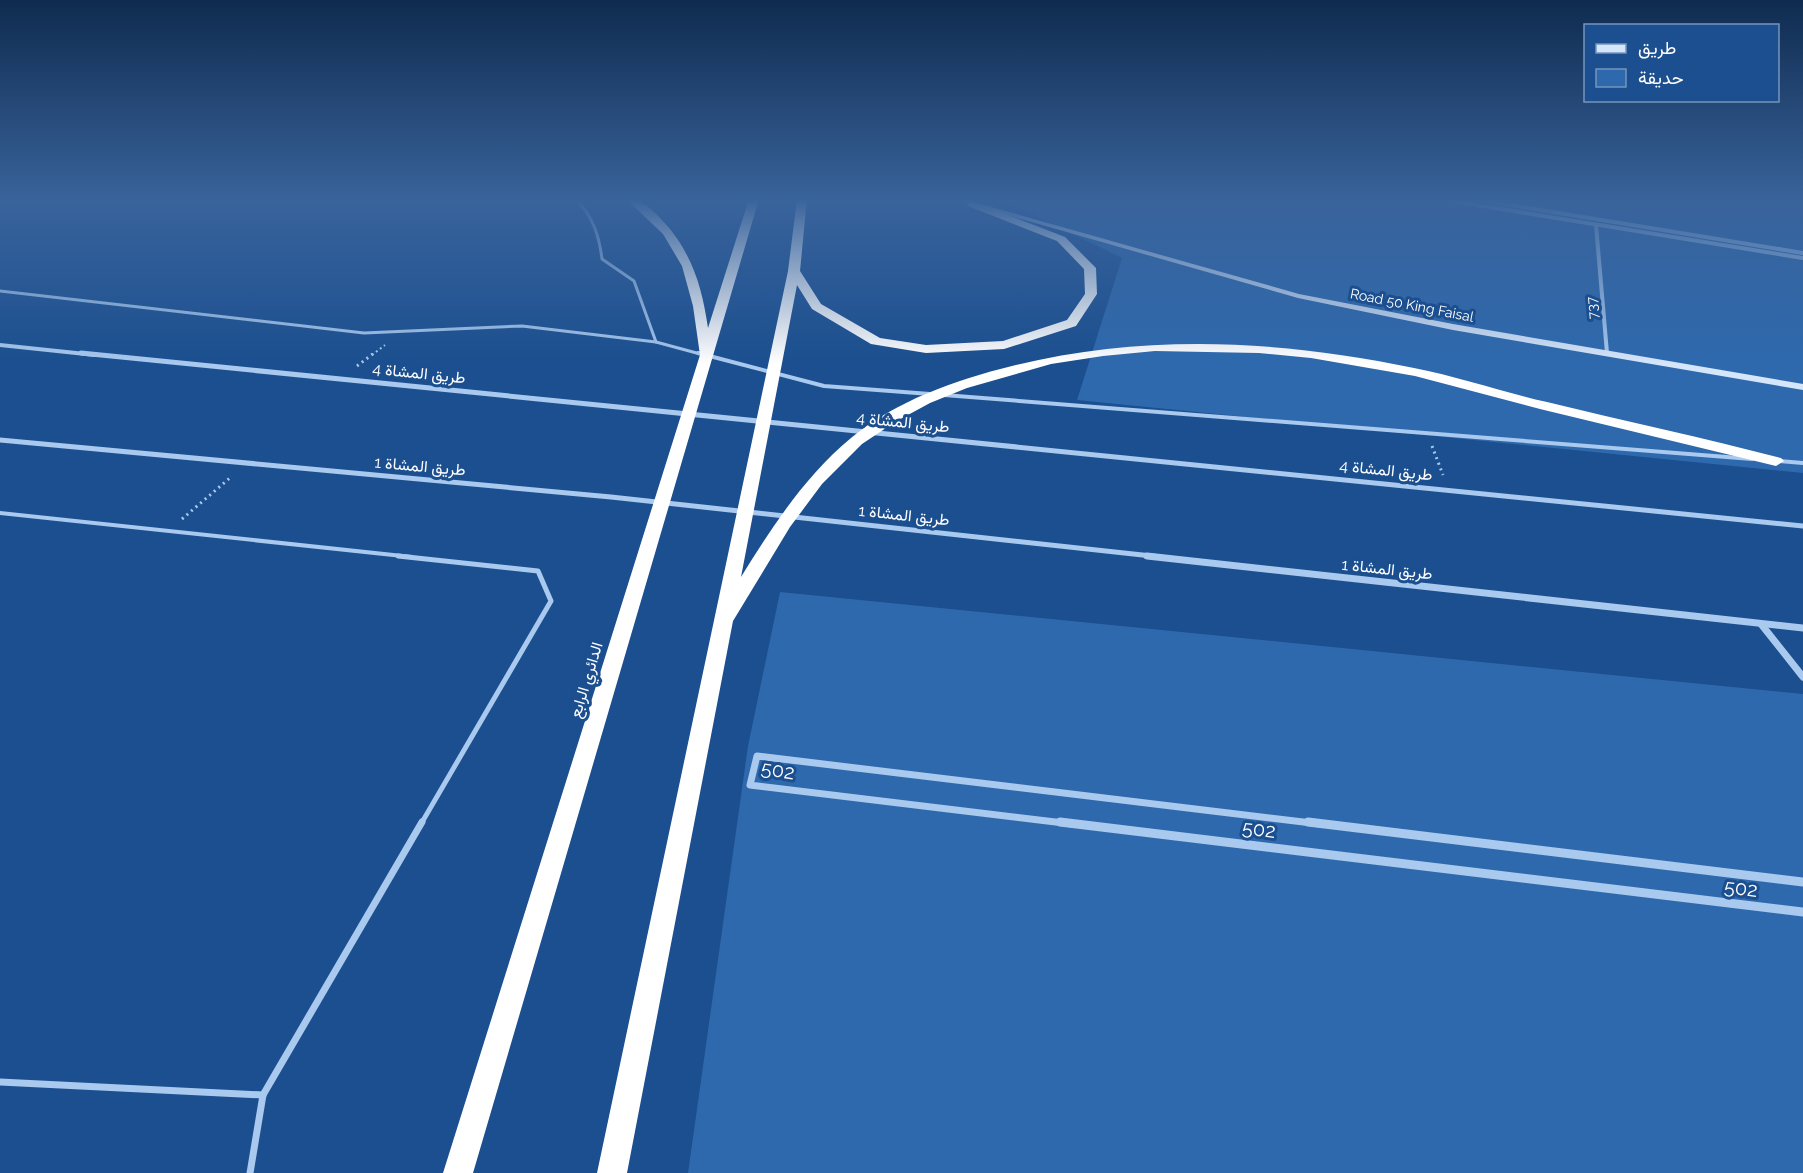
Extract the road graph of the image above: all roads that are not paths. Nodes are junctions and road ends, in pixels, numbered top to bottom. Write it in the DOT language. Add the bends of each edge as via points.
graph roads {
  1 [pos="601,254"];
  2 [pos="683,254"];
  3 [pos="738,254"];
  4 [pos="797,254"];
  5 [pos="1076,254"];
  6 [pos="1148,254"];
  7 [pos="1598,254"];
  8 [pos="1776,254"];
  9 [pos="1803,258"];
  10 [pos="794,271"];
  11 [pos="0,291"];
  12 [pos="656,342"];
  13 [pos="0,345"];
  14 [pos="1607,353"];
  15 [pos="706,360"];
  16 [pos="1803,387"];
  17 [pos="0,440"];
  18 [pos="1776,461"];
  19 [pos="1803,463"];
  20 [pos="0,513"];
  21 [pos="1803,526"];
  22 [pos="724,620"];
  23 [pos="1761,624"];
  24 [pos="1803,628"];
  25 [pos="1803,677"];
  26 [pos="1803,882"];
  27 [pos="1803,912"];
  28 [pos="0,1082"];
  29 [pos="263,1095"];
  30 [pos="250,1173"];
  31 [pos="458,1173"];
  32 [pos="612,1173"];
  1 -- 12 [label="lane" via="602,259 634,281"];
  2 -- 15 [label="highway" via="699,296"];
  3 -- 15 [label="highway, الدائري الرابع"];
  4 -- 10 [label="highway"];
  5 -- 10 [label="highway" via="1090,268 1091,294 1072,323 1004,345 926,348 876,341 816,306"];
  6 -- 14 [label="main road, Road 50 King Faisal" via="1298,296"];
  7 -- 14 [label="street, 737"];
  8 -- 9 [label="street"];
  10 -- 22 [label="highway"];
  11 -- 12 [label="lane" via="364,333 522,326"];
  12 -- 18 [label="lane" via="824,386"];
  13 -- 21 [label="street, طريق المشاة 4"];
  14 -- 16 [label="main road, Road 50 King Faisal"];
  15 -- 31 [label="highway, الدائري الرابع"];
  17 -- 23 [label="street, طريق المشاة 1" via="611,497"];
  18 -- 19 [label="lane"];
  18 -- 22 [label="highway" via="1418,372 1327,356 1235,346 1085,352 960,385 905,411 858,440 797,503"];
  20 -- 29 [label="lane" via="538,571 551,601"];
  22 -- 32 [label="highway"];
  23 -- 24 [label="street, طريق المشاة 1"];
  23 -- 25 [label="street"];
  26 -- 27 [label="street, 502" via="757,756 750,784"];
  28 -- 29 [label="lane"];
  29 -- 30 [label="lane"];
}
